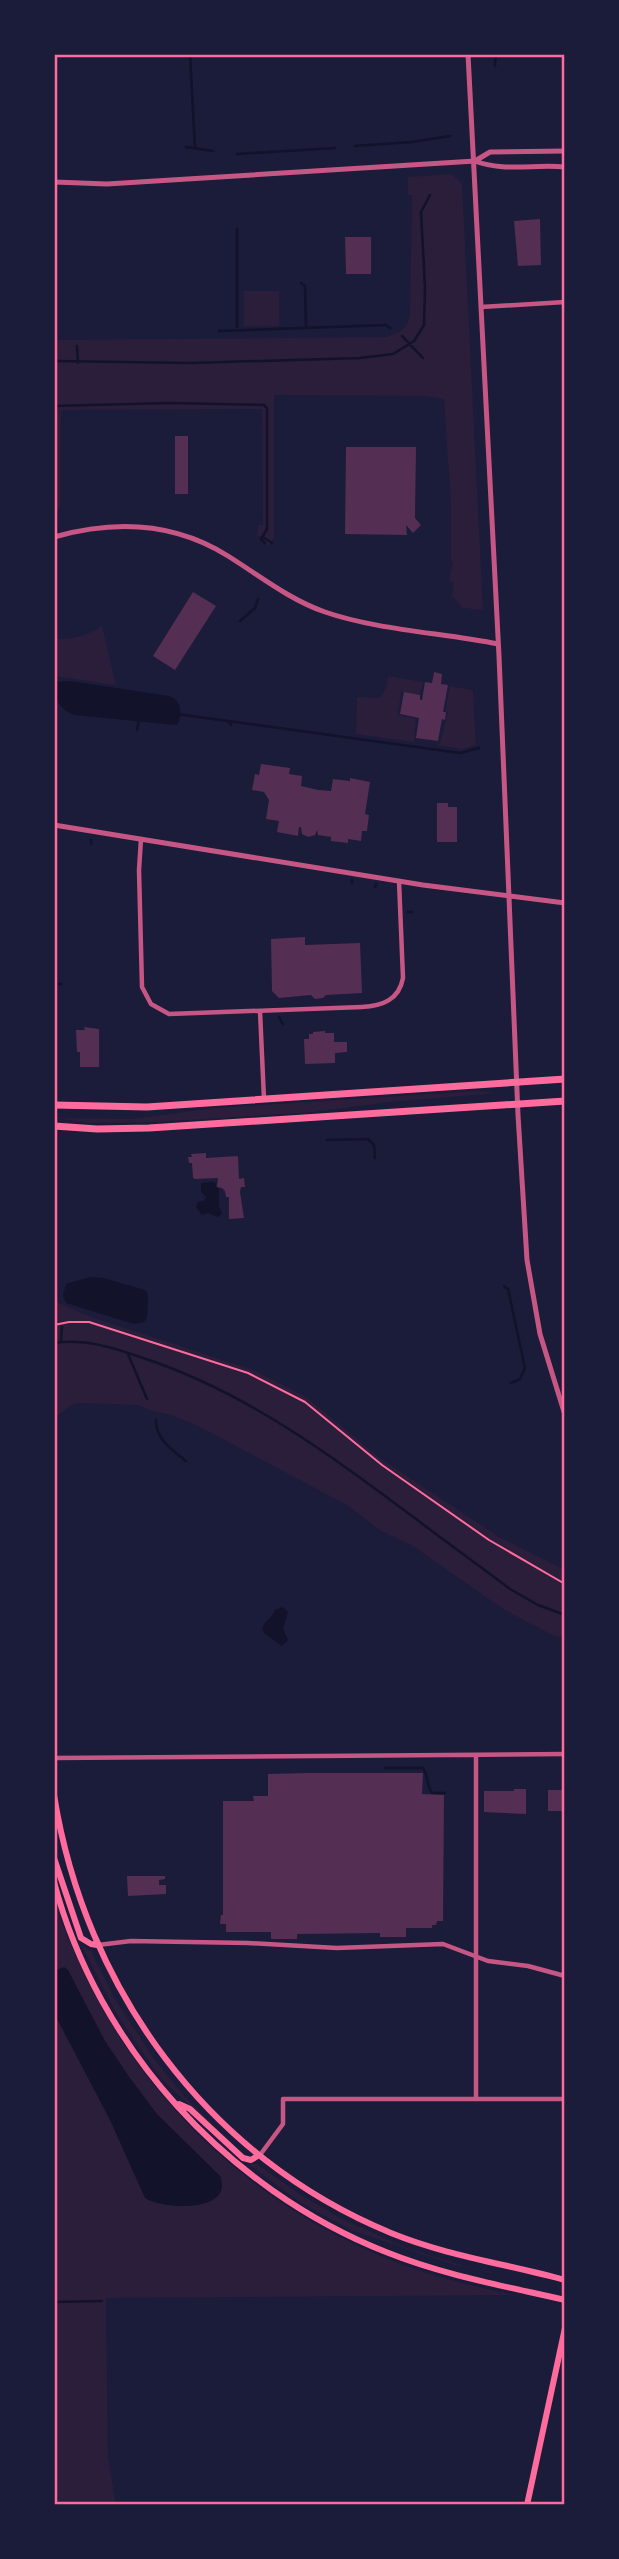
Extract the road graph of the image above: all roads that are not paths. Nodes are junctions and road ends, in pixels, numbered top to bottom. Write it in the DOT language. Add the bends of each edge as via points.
graph roads {
  1 [pos="468,54"];
  2 [pos="565,151"];
  3 [pos="475,162"];
  4 [pos="565,167"];
  5 [pos="54,182"];
  6 [pos="565,302"];
  7 [pos="481,307"];
  8 [pos="54,537"];
  9 [pos="498,644"];
  10 [pos="54,825"];
  11 [pos="141,839"];
  12 [pos="399,881"];
  13 [pos="509,895"];
  14 [pos="565,903"];
  15 [pos="260,1011"];
  16 [pos="565,1079"];
  17 [pos="518,1082"];
  18 [pos="264,1099"];
  19 [pos="565,1101"];
  20 [pos="518,1103"];
  21 [pos="54,1105"];
  22 [pos="54,1126"];
  23 [pos="565,1415"];
  24 [pos="565,1754"];
  25 [pos="476,1755"];
  26 [pos="54,1758"];
  27 [pos="54,1795"];
  28 [pos="54,1858"];
  29 [pos="54,1882"];
  30 [pos="97,1945"];
  31 [pos="477,1956"];
  32 [pos="565,1976"];
  33 [pos="476,2098"];
  34 [pos="565,2099"];
  35 [pos="174,2101"];
  36 [pos="259,2155"];
  37 [pos="565,2280"];
  38 [pos="565,2300"];
  39 [pos="565,2328"];
  40 [pos="527,2505"];
  1 -- 3 [label="street"];
  2 -- 3 [label="street" via="490,152"];
  3 -- 4 [label="street" via="490,167"];
  3 -- 5 [label="street" via="89,185"];
  3 -- 7 [label="street"];
  6 -- 7 [label="street"];
  7 -- 9 [label="street"];
  8 -- 9 [label="street" via="108,526 163,530 219,551 293,598 328,613"];
  9 -- 13 [label="street"];
  10 -- 11 [label="street"];
  11 -- 12 [label="street"];
  11 -- 15 [label="street" via="142,984 146,999 169,1014"];
  12 -- 13 [label="street"];
  12 -- 15 [label="street" via="403,978 391,999 372,1006"];
  13 -- 14 [label="street"];
  13 -- 17 [label="street"];
  15 -- 18 [label="street"];
  16 -- 17 [label="main road"];
  17 -- 18 [label="main road"];
  17 -- 20 [label="street"];
  18 -- 21 [label="main road" via="131,1108"];
  19 -- 20 [label="main road"];
  20 -- 22 [label="main road" via="129,1129"];
  20 -- 23 [label="street" via="530,1281 542,1343"];
  24 -- 25 [label="street"];
  25 -- 26 [label="street"];
  25 -- 31 [label="street"];
  27 -- 30 [label="main road" via="71,1871"];
  28 -- 30 [label="main road" via="81,1938"];
  29 -- 35 [label="main road" via="79,1953 103,2002"];
  30 -- 31 [label="street" via="144,1941 365,1948 437,1944"];
  30 -- 36 [label="main road" via="159,2053 204,2105"];
  31 -- 32 [label="street"];
  31 -- 33 [label="street"];
  33 -- 34 [label="street"];
  33 -- 36 [label="street" via="284,2099 283,2124"];
  35 -- 36 [label="main road" via="190,2109 243,2158"];
  35 -- 38 [label="main road" via="251,2175 337,2230 431,2269"];
  36 -- 37 [label="main road" via="322,2199 392,2233 453,2254"];
  39 -- 40 [label="main road"];
}
